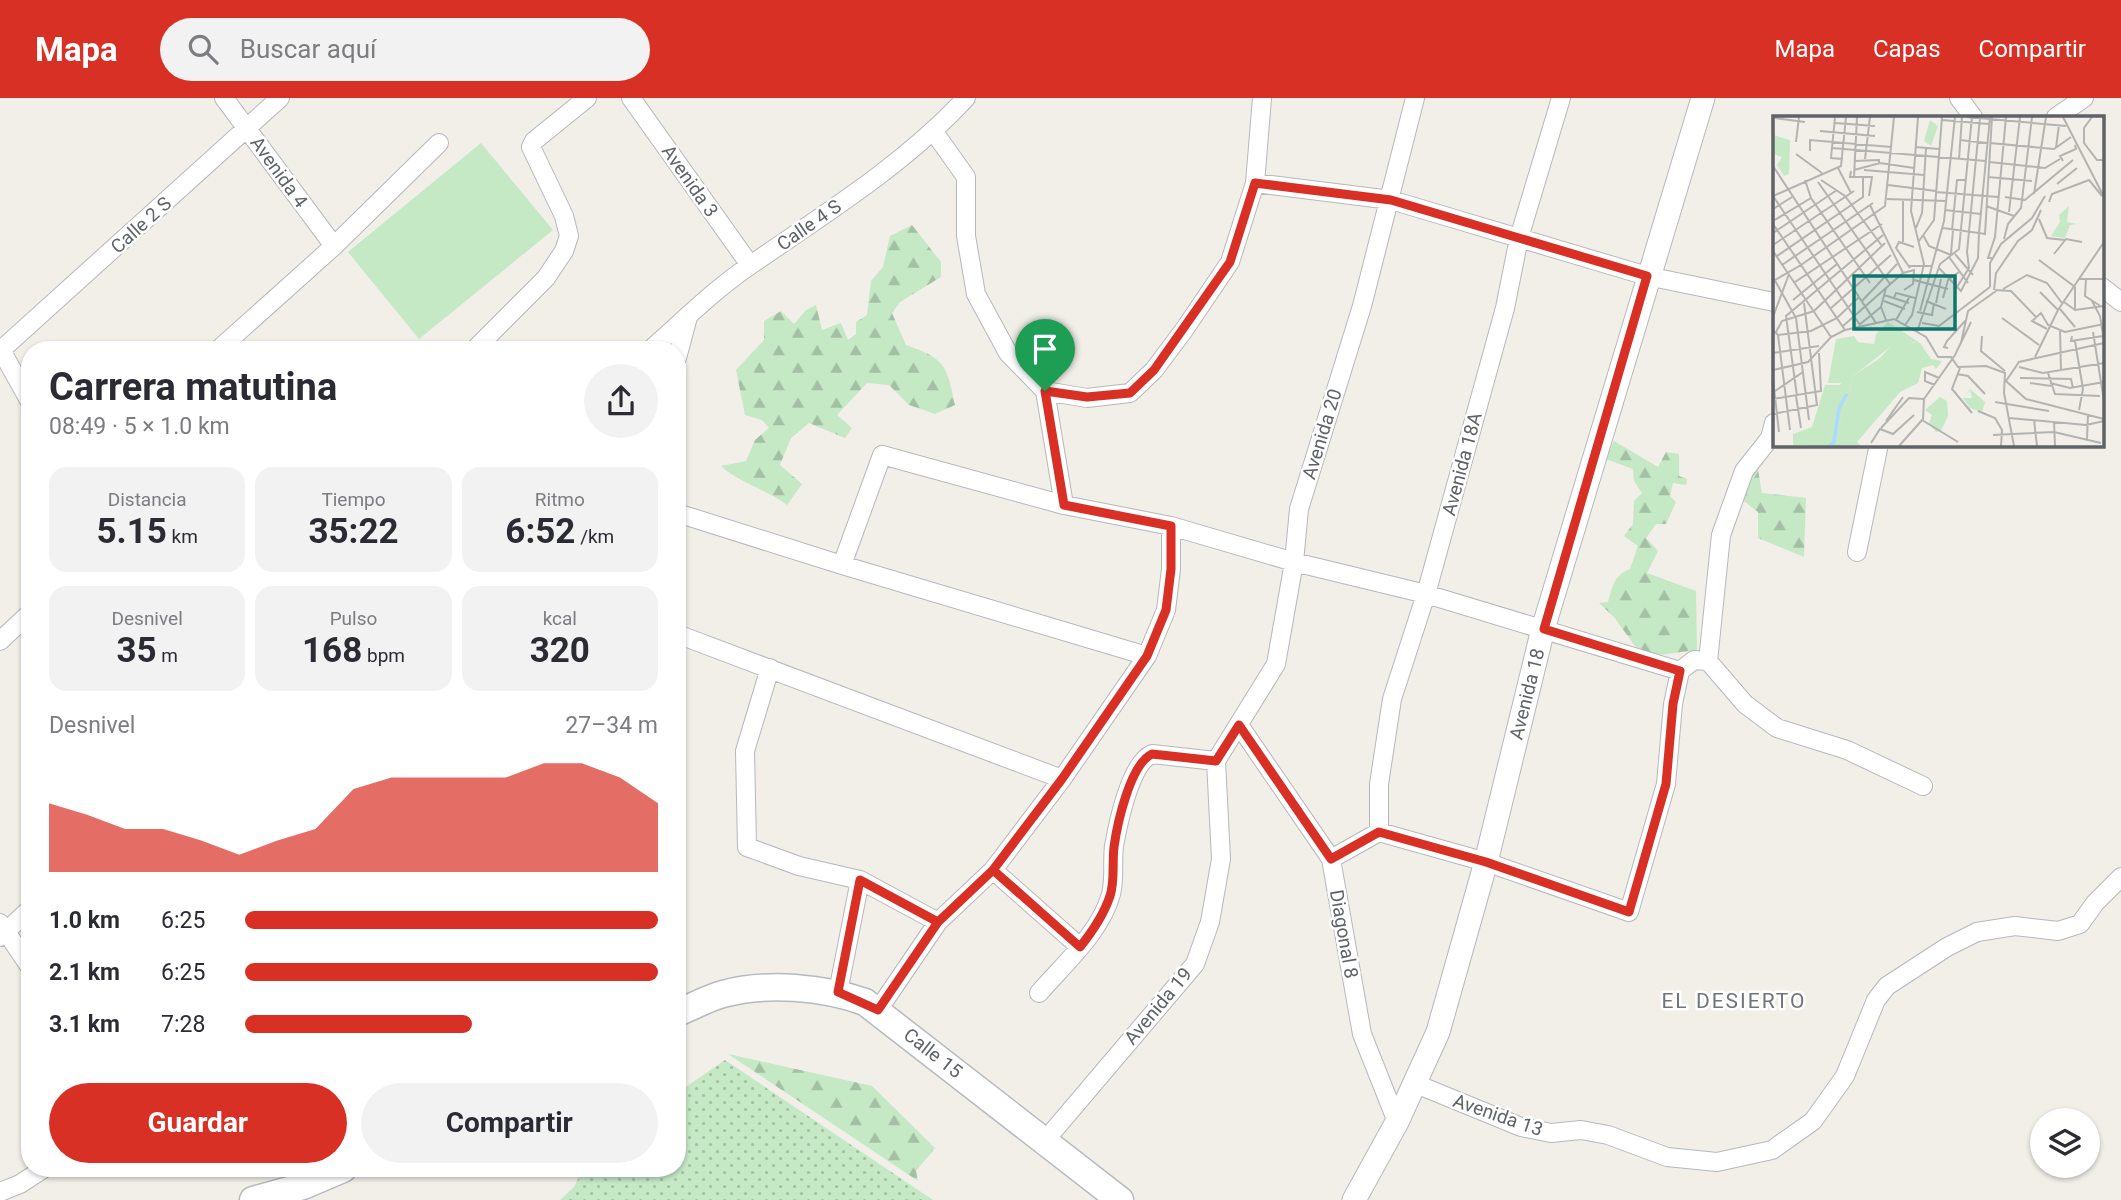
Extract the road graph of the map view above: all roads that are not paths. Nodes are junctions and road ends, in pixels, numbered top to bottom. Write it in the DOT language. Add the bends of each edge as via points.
graph roads {
  1 [pos="224,98"];
  2 [pos="280,98"];
  3 [pos="587,98"];
  4 [pos="631,98"];
  5 [pos="966,98"];
  6 [pos="1262,98"];
  7 [pos="1415,98"];
  8 [pos="1561,98"];
  9 [pos="1703,98"];
  10 [pos="1959,98"];
  11 [pos="2084,98"];
  12 [pos="1972,116"];
  13 [pos="2057,116"];
  14 [pos="248,130"];
  15 [pos="934,132"];
  16 [pos="439,143"];
  17 [pos="1255,183"];
  18 [pos="1391,200"];
  19 [pos="1519,238"];
  20 [pos="334,246"];
  21 [pos="750,265"];
  22 [pos="1647,276"];
  23 [pos="2104,289"];
  24 [pos="1773,302"];
  25 [pos="2121,302"];
  26 [pos="688,317"];
  27 [pos="228,341"];
  28 [pos="483,341"];
  29 [pos="660,341"];
  30 [pos="682,341"];
  31 [pos="0,350"];
  32 [pos="21,386"];
  33 [pos="1045,391"];
  34 [pos="1773,427"];
  35 [pos="1879,446"];
  36 [pos="1064,505"];
  37 [pos="686,516"];
  38 [pos="1171,526"];
  39 [pos="1857,552"];
  40 [pos="1294,562"];
  41 [pos="842,565"];
  42 [pos="1426,594"];
  43 [pos="21,621"];
  44 [pos="1544,629"];
  45 [pos="686,637"];
  46 [pos="0,641"];
  47 [pos="1147,656"];
  48 [pos="1708,661"];
  49 [pos="771,668"];
  50 [pos="1680,671"];
  51 [pos="1239,725"];
  52 [pos="1216,761"];
  53 [pos="1062,779"];
  54 [pos="1923,786"];
  55 [pos="1379,832"];
  56 [pos="1331,859"];
  57 [pos="1486,862"];
  58 [pos="993,870"];
  59 [pos="2121,877"];
  60 [pos="860,880"];
  61 [pos="21,916"];
  62 [pos="938,922"];
  63 [pos="2,930"];
  64 [pos="1080,947"];
  65 [pos="21,955"];
  66 [pos="838,992"];
  67 [pos="1039,993"];
  68 [pos="686,1009"];
  69 [pos="878,1010"];
  70 [pos="1416,1084"];
  71 [pos="1397,1122"];
  72 [pos="1043,1143"];
  73 [pos="36,1177"];
  74 [pos="330,1177"];
  75 [pos="0,1192"];
  76 [pos="23,1192"];
  77 [pos="304,1193"];
  78 [pos="253,1200"];
  79 [pos="1120,1200"];
  80 [pos="1354,1200"];
  1 -- 14 [label="street, Avenida 4"];
  2 -- 14 [label="street, Calle 2 S"];
  3 -- 28 [label="street" via="531,147 564,216 569,236 564,251 547,278"];
  4 -- 21 [label="street, Avenida 3"];
  5 -- 15 [label="street, Calle 4 S"];
  6 -- 17 [label="street"];
  7 -- 18 [label="street, Avenida 20"];
  8 -- 19 [label="street, Avenida 18A"];
  9 -- 22 [label="street, Avenida 18"];
  10 -- 12 [label="street"];
  11 -- 13 [label="street"];
  14 -- 20 [label="street, Avenida 4"];
  14 -- 31 [label="street, Calle 2 S"];
  15 -- 21 [label="street, Calle 4 S"];
  15 -- 33 [label="street" via="966,177 966,236 975,294 1008,353"];
  16 -- 20 [label="street"];
  17 -- 18 [label="street"];
  17 -- 33 [label="street" via="1230,262 1154,370 1130,393 1087,397"];
  18 -- 19 [label="street"];
  18 -- 40 [label="street, Avenida 20" via="1299,509"];
  19 -- 22 [label="street"];
  19 -- 42 [label="street, Avenida 18A" via="1505,308"];
  20 -- 27 [label="street"];
  21 -- 26 [label="street, Calle 4 S"];
  22 -- 24 [label="street"];
  22 -- 44 [label="street, Avenida 18"];
  23 -- 25 [label="street"];
  26 -- 29 [label="street, Calle 4 S"];
  26 -- 30 [label="street"];
  31 -- 32 [label="street"];
  33 -- 36 [label="street"];
  34 -- 48 [label="street" via="1770,438 1744,471 1721,535"];
  35 -- 39 [label="street"];
  36 -- 38 [label="street"];
  36 -- 41 [label="street" via="883,455"];
  37 -- 41 [label="street"];
  38 -- 40 [label="street"];
  38 -- 47 [label="street" via="1166,610"];
  40 -- 42 [label="street"];
  40 -- 51 [label="street, Avenida 20" via="1276,664"];
  41 -- 47 [label="street"];
  42 -- 44 [label="street"];
  42 -- 55 [label="street, Avenida 18A" via="1392,699 1379,784"];
  43 -- 46 [label="street"];
  44 -- 50 [label="street"];
  44 -- 57 [label="street, Avenida 18"];
  45 -- 49 [label="street"];
  47 -- 53 [label="street"];
  48 -- 50 [label="street" via="1694,660"];
  48 -- 54 [label="street" via="1745,704 1777,728 1847,750"];
  49 -- 53 [label="street"];
  49 -- 60 [label="street" via="746,751 747,847 799,866"];
  50 -- 57 [label="street" via="1666,784 1629,912"];
  51 -- 52 [label="street, Avenida 20"];
  51 -- 56 [label="street, Diagonal 8"];
  52 -- 64 [label="street" via="1152,754 1145,758 1126,793 1114,846 1111,894"];
  52 -- 72 [label="street, Avenida 19" via="1221,859 1210,922 1195,964"];
  53 -- 58 [label="street"];
  55 -- 56 [label="street"];
  55 -- 57 [label="street"];
  56 -- 71 [label="street, Diagonal 8" via="1362,1034"];
  57 -- 70 [label="street, Avenida 18" via="1438,1032"];
  58 -- 62 [label="street"];
  58 -- 64 [label="street"];
  59 -- 70 [label="street, Avenida 13" via="2080,924 2058,931 2015,926 1977,932 1887,986 1876,1000 1845,1076 1813,1121 1772,1150 1717,1162 1667,1157 1608,1135 1521,1127"];
  60 -- 62 [label="street"];
  60 -- 66 [label="street"];
  61 -- 63 [label="street"];
  62 -- 69 [label="street"];
  63 -- 65 [label="street"];
  64 -- 67 [label="street"];
  66 -- 68 [label="main road, Calle 15" via="741,990"];
  66 -- 69 [label="main road, Calle 15"];
  69 -- 72 [label="main road, Calle 15"];
  70 -- 71 [label="street, Avenida 18"];
  71 -- 80 [label="street, Avenida 18"];
  72 -- 79 [label="main road, Calle 15"];
  73 -- 76 [label="street"];
  74 -- 77 [label="main road"];
  75 -- 76 [label="street"];
  77 -- 78 [label="main road"];
}
